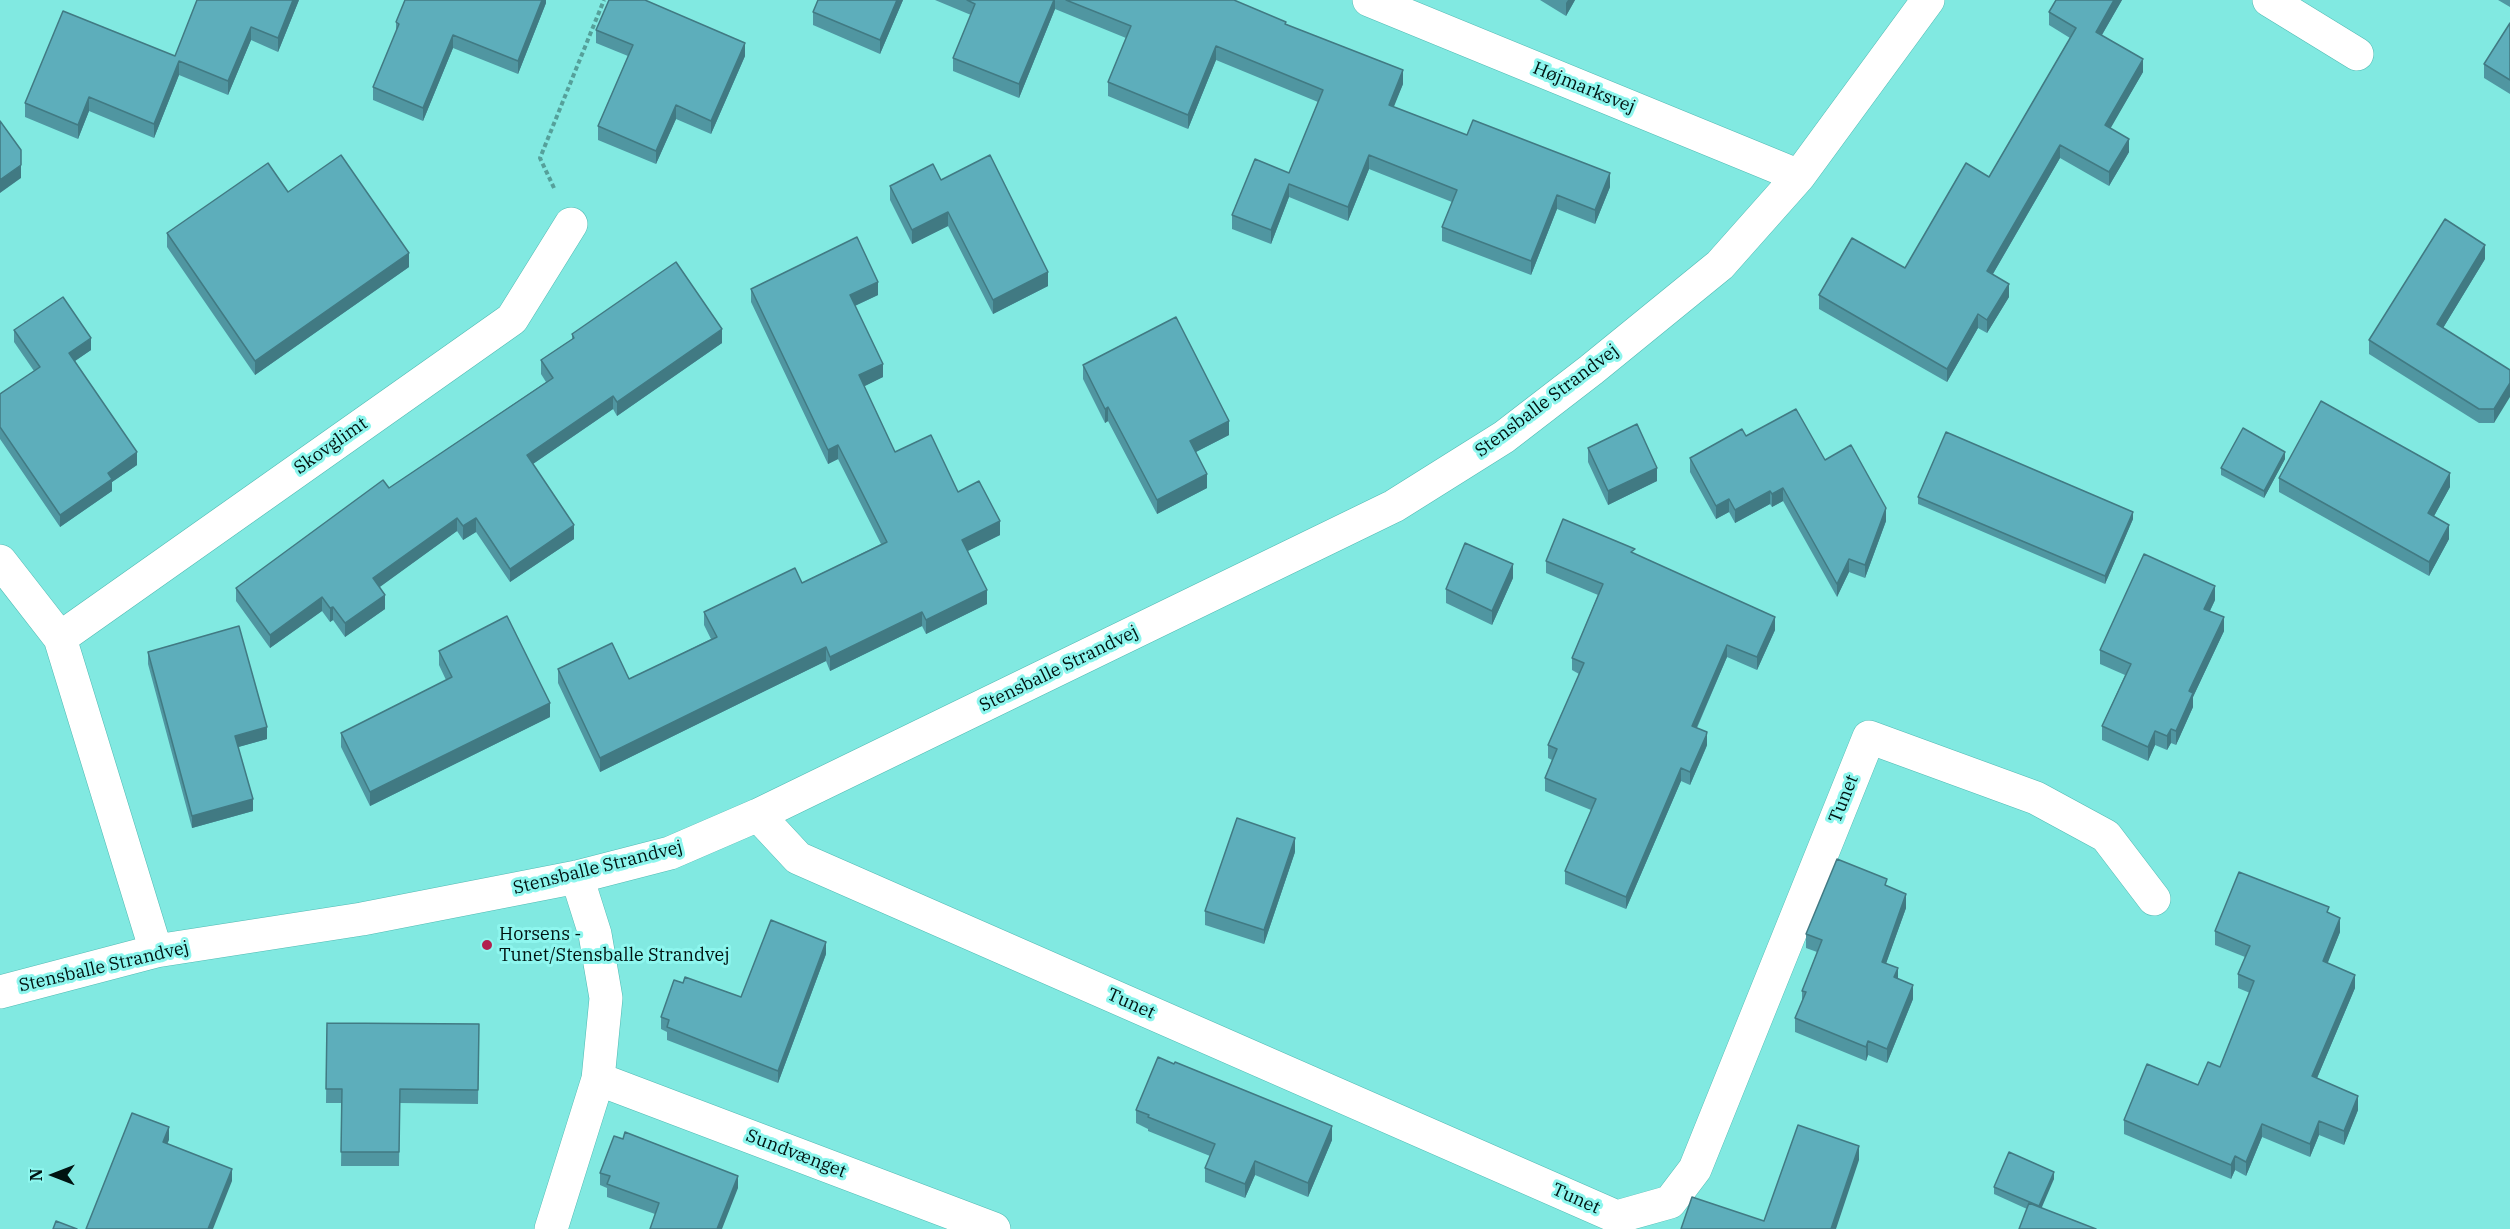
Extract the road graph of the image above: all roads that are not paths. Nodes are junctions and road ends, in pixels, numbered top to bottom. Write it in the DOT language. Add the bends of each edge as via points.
graph roads {
  1 [pos="1369,0"];
  2 [pos="1928,0"];
  3 [pos="2269,0"];
  4 [pos="2357,54"];
  5 [pos="1799,176"];
  6 [pos="571,224"];
  7 [pos="0,561"];
  8 [pos="60,638"];
  9 [pos="758,815"];
  10 [pos="577,877"];
  11 [pos="2154,899"];
  12 [pos="156,951"];
  13 [pos="0,992"];
  14 [pos="598,1079"];
  15 [pos="551,1229"];
  16 [pos="994,1229"];
  1 -- 5 [label="street, Højmarksvej"];
  2 -- 5 [label="street, Stensballe Strandvej"];
  3 -- 4 [label="street"];
  5 -- 9 [label="street, Stensballe Strandvej" via="1720,265 1504,437 1394,506"];
  6 -- 8 [label="street, Skovglimt" via="512,319"];
  7 -- 8 [label="street"];
  8 -- 12 [label="street"];
  9 -- 10 [label="street, Stensballe Strandvej" via="670,853"];
  9 -- 11 [label="street, Tunet" via="798,858 1617,1217 1670,1202 1695,1169 1869,737 2036,798 2106,836"];
  10 -- 12 [label="street, Stensballe Strandvej" via="362,919"];
  10 -- 14 [label="street" via="595,934 606,998"];
  12 -- 13 [label="street, Stensballe Strandvej"];
  14 -- 15 [label="street"];
  14 -- 16 [label="street, Sundvænget"];
}
